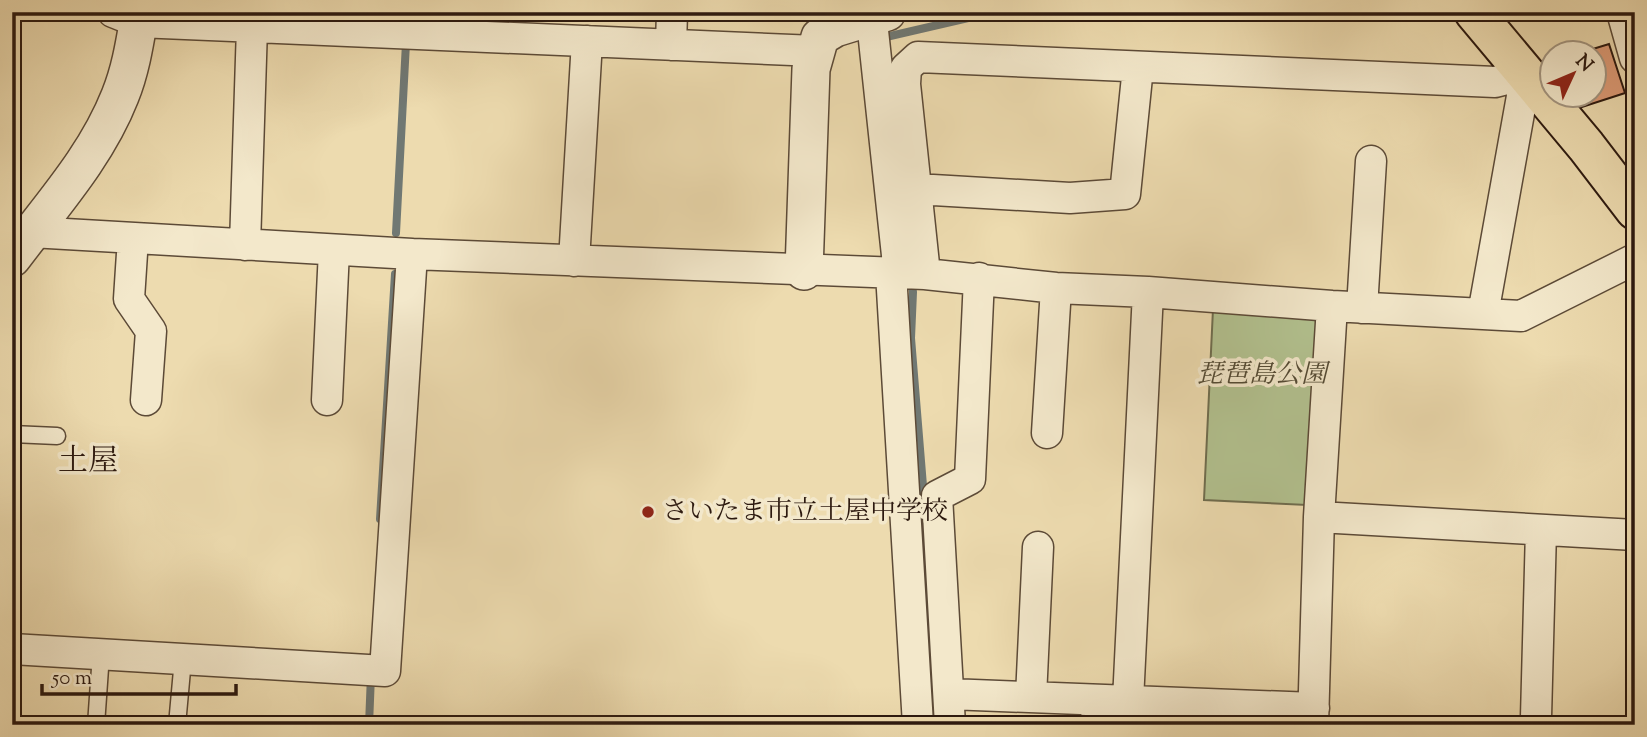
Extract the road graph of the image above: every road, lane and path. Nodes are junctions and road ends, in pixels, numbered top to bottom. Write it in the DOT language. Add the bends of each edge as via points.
graph roads {
  1 [pos="672,12"];
  2 [pos="1474,12"];
  3 [pos="1622,12"];
  4 [pos="876,14"];
  5 [pos="130,16"];
  6 [pos="252,27"];
  7 [pos="587,41"];
  8 [pos="671,45"];
  9 [pos="816,51"];
  10 [pos="1635,58"];
  11 [pos="1138,66"];
  12 [pos="1526,74"];
  13 [pos="1371,161"];
  14 [pos="916,189"];
  15 [pos="1635,210"];
  16 [pos="133,238"];
  17 [pos="22,245"];
  18 [pos="245,245"];
  19 [pos="334,250"];
  20 [pos="412,254"];
  21 [pos="1635,259"];
  22 [pos="574,261"];
  23 [pos="804,271"];
  24 [pos="908,274"];
  25 [pos="979,278"];
  26 [pos="1056,288"];
  27 [pos="1149,292"];
  28 [pos="1332,306"];
  29 [pos="1362,308"];
  30 [pos="1483,314"];
  31 [pos="146,400"];
  32 [pos="327,400"];
  33 [pos="1047,433"];
  34 [pos="12,434"];
  35 [pos="57,436"];
  36 [pos="1319,517"];
  37 [pos="1541,530"];
  38 [pos="1635,535"];
  39 [pos="1038,547"];
  40 [pos="12,649"];
  41 [pos="101,654"];
  42 [pos="183,659"];
  43 [pos="949,694"];
  44 [pos="1031,697"];
  45 [pos="1128,701"];
  46 [pos="1096,712"];
  47 [pos="1189,714"];
  48 [pos="1536,716"];
  49 [pos="1313,717"];
  50 [pos="96,725"];
  51 [pos="177,725"];
  52 [pos="918,725"];
  53 [pos="950,725"];
  1 -- 8 [label="street"];
  2 -- 12 [label="main road"];
  3 -- 10 [label="street"];
  4 -- 9 [label="street" via="820,37"];
  4 -- 24 [label="street"];
  5 -- 6 [label="street"];
  5 -- 17 [label="street" via="132,59 105,128"];
  6 -- 7 [label="street"];
  6 -- 18 [label="street"];
  7 -- 8 [label="street"];
  7 -- 22 [label="street"];
  8 -- 9 [label="street"];
  9 -- 23 [label="street" via="811,69"];
  11 -- 12 [label="street" via="1495,82"];
  11 -- 14 [label="street" via="1125,194 1070,198"];
  11 -- 14 [label="street" via="918,57 906,68 905,84"];
  12 -- 15 [label="main road"];
  12 -- 30 [label="street"];
  13 -- 29 [label="street"];
  14 -- 24 [label="street"];
  16 -- 17 [label="street"];
  16 -- 18 [label="street"];
  16 -- 31 [label="street" via="130,299 151,331"];
  18 -- 19 [label="street"];
  19 -- 20 [label="street"];
  19 -- 32 [label="street"];
  20 -- 22 [label="street"];
  20 -- 42 [label="street" via="385,671"];
  21 -- 30 [label="street" via="1521,316"];
  22 -- 23 [label="street"];
  23 -- 24 [label="street"];
  24 -- 25 [label="street"];
  24 -- 52 [label="street"];
  25 -- 26 [label="street"];
  25 -- 43 [label="street" via="970,479 937,496"];
  26 -- 27 [label="street"];
  26 -- 33 [label="street"];
  27 -- 28 [label="street"];
  27 -- 45 [label="street"];
  28 -- 29 [label="street"];
  28 -- 36 [label="street"];
  29 -- 30 [label="street"];
  34 -- 35 [label="lane"];
  36 -- 37 [label="street"];
  36 -- 49 [label="street"];
  37 -- 38 [label="street"];
  37 -- 48 [label="street"];
  39 -- 44 [label="street"];
  40 -- 41 [label="street"];
  41 -- 42 [label="street"];
  41 -- 50 [label="lane"];
  42 -- 51 [label="lane"];
  43 -- 44 [label="street"];
  43 -- 53 [label="street"];
  44 -- 46 [label="street"];
  45 -- 46 [label="street"];
  45 -- 47 [label="street"];
  47 -- 49 [label="street"];
}
